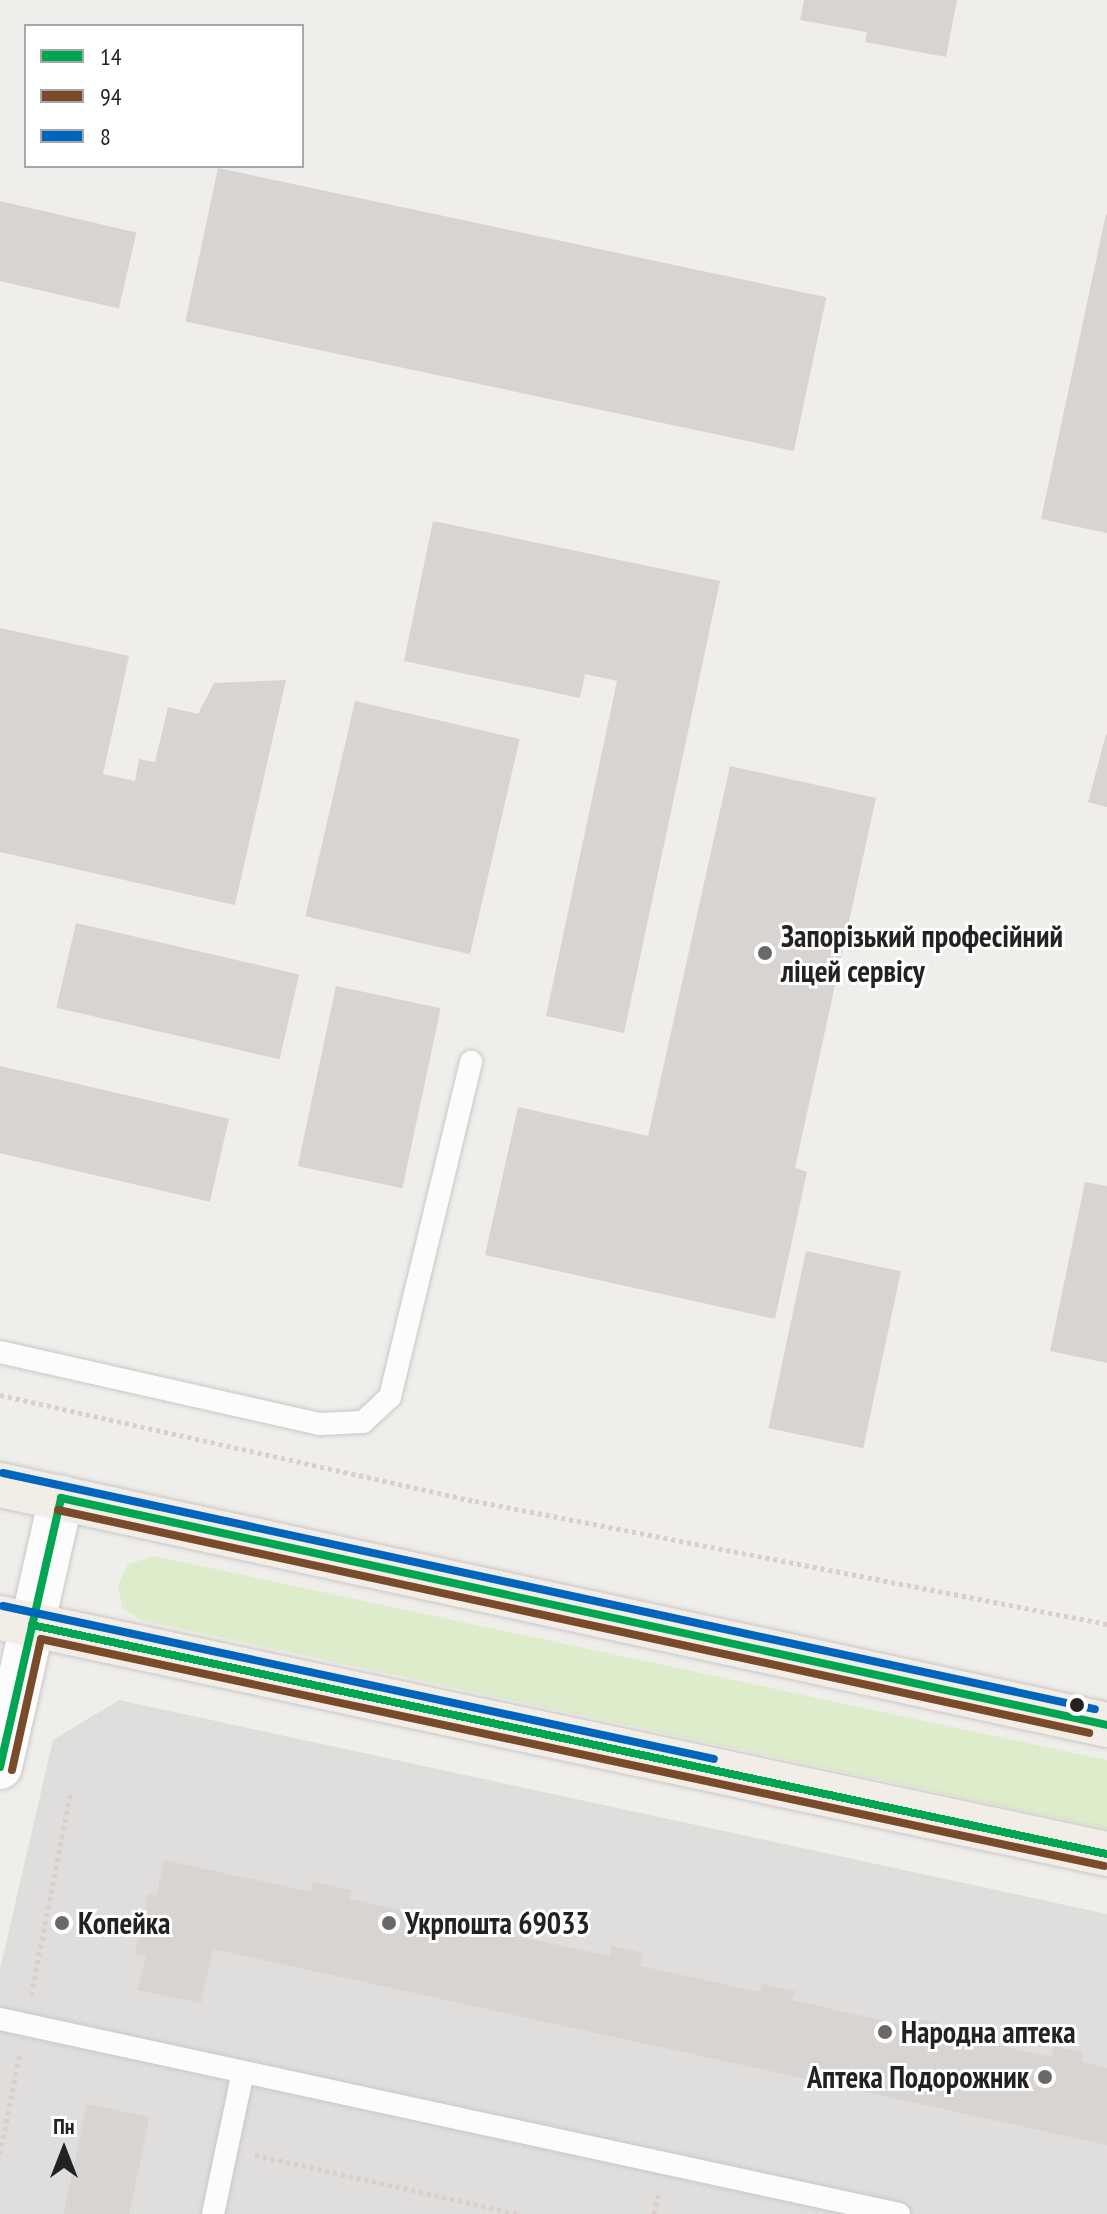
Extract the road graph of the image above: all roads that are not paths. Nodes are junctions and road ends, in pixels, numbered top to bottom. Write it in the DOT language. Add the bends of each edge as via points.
graph roads {
  1 [pos="471,1062"];
  2 [pos="0,1352"];
  3 [pos="0,1485"];
  4 [pos="61,1498"];
  5 [pos="16,1621"];
  6 [pos="1107,1725"];
  7 [pos="0,1767"];
  8 [pos="1107,1854"];
  9 [pos="0,2019"];
  10 [pos="243,2072"];
  11 [pos="213,2214"];
  12 [pos="899,2214"];
  1 -- 2 [label="lane" via="390,1397 363,1422 320,1424"];
  3 -- 4 [label="main road"];
  4 -- 5 [label="street"];
  4 -- 6 [label="main road"];
  5 -- 7 [label="street"];
  5 -- 8 [label="main road"];
  9 -- 10 [label="lane"];
  10 -- 11 [label="lane"];
  10 -- 12 [label="lane"];
}
